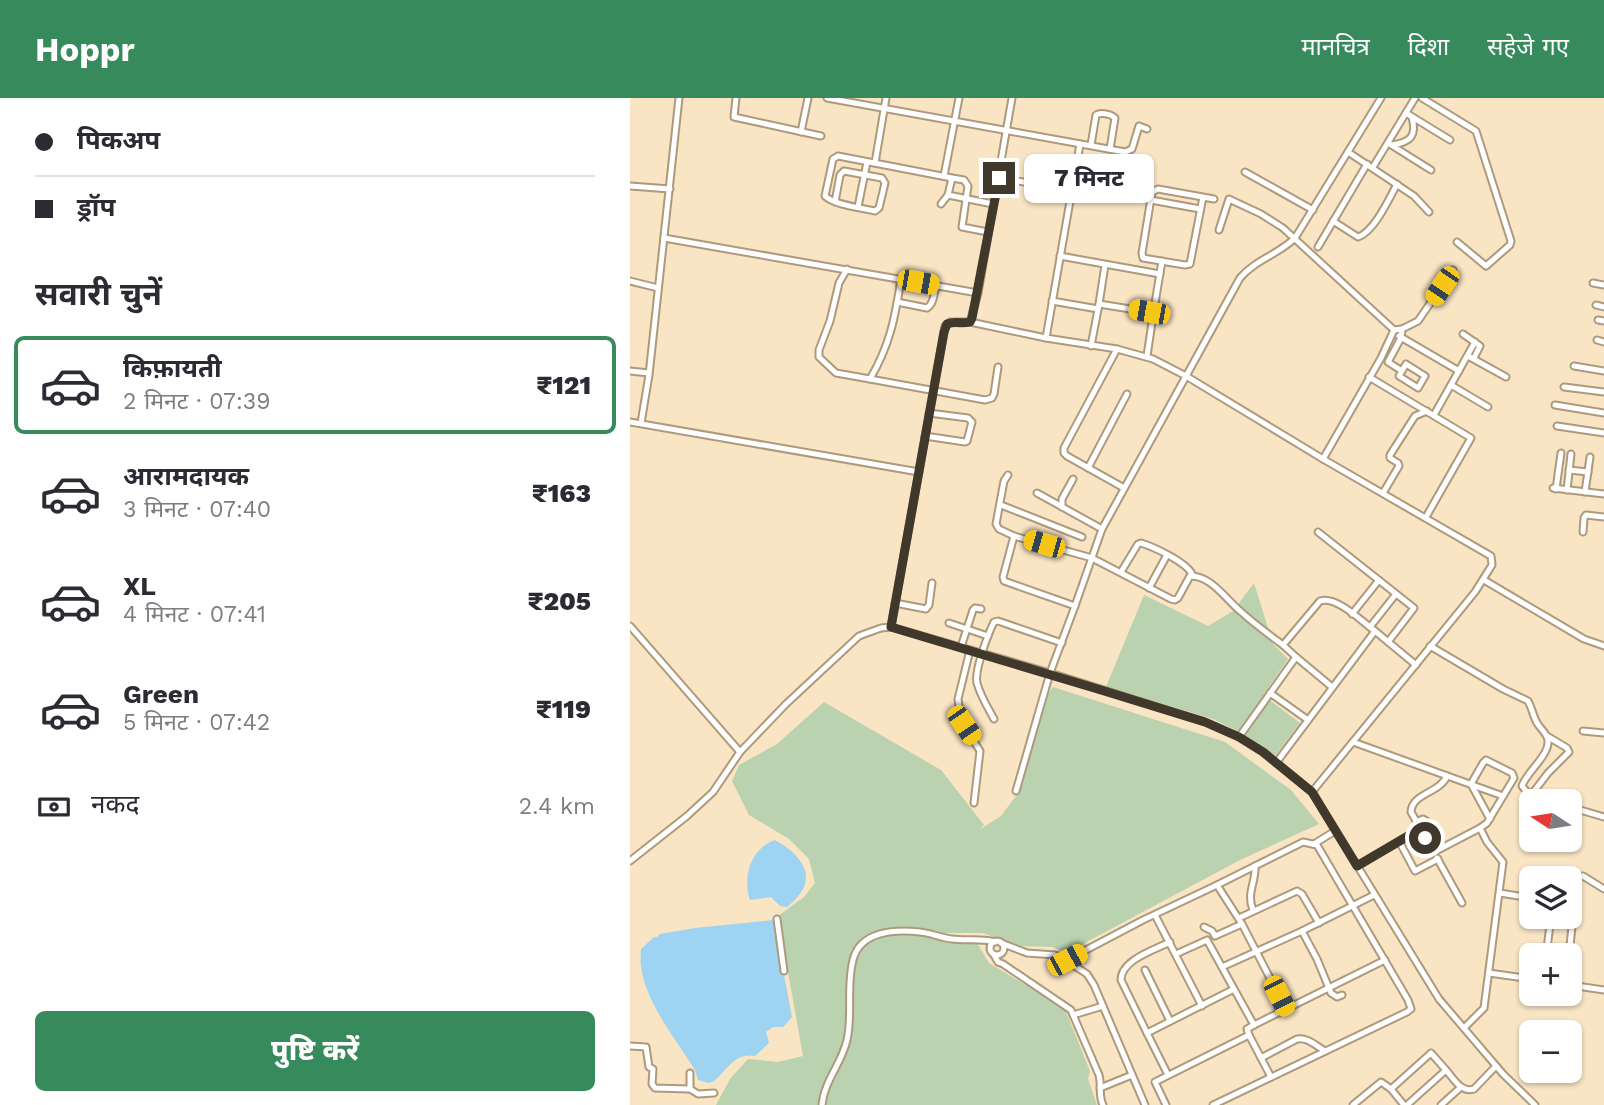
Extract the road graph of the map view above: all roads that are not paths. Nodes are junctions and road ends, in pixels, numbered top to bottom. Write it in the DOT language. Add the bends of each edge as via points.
graph roads {
  1 [pos="679,98"];
  2 [pos="736,98"];
  3 [pos="808,98"];
  4 [pos="827,98"];
  5 [pos="886,98"];
  6 [pos="959,98"];
  7 [pos="1012,98"];
  8 [pos="1381,98"];
  9 [pos="1415,98"];
  10 [pos="1422,98"];
  11 [pos="884,109"];
  12 [pos="1409,115"];
  13 [pos="954,122"];
  14 [pos="1147,129"];
  15 [pos="1006,130"];
  16 [pos="801,132"];
  17 [pos="821,136"];
  18 [pos="1450,140"];
  19 [pos="1080,144"];
  20 [pos="1390,144"];
  21 [pos="1091,145"];
  22 [pos="1110,149"];
  23 [pos="1348,152"];
  24 [pos="867,162"];
  25 [pos="875,163"];
  26 [pos="1370,166"];
  27 [pos="1431,170"];
  28 [pos="1245,172"];
  29 [pos="865,174"];
  30 [pos="944,176"];
  31 [pos="952,177"];
  32 [pos="999,178"];
  33 [pos="1397,184"];
  34 [pos="630,186"];
  35 [pos="670,189"];
  36 [pos="1072,190"];
  37 [pos="948,195"];
  38 [pos="1202,197"];
  39 [pos="966,199"];
  40 [pos="1214,199"];
  41 [pos="1151,200"];
  42 [pos="835,202"];
  43 [pos="941,204"];
  44 [pos="993,204"];
  45 [pos="859,207"];
  46 [pos="1200,209"];
  47 [pos="1313,210"];
  48 [pos="1429,212"];
  49 [pos="1333,221"];
  50 [pos="1219,230"];
  51 [pos="988,232"];
  52 [pos="664,238"];
  53 [pos="1296,238"];
  54 [pos="1457,242"];
  55 [pos="1318,247"];
  56 [pos="1060,256"];
  57 [pos="1162,261"];
  58 [pos="1105,265"];
  59 [pos="833,267"];
  60 [pos="847,269"];
  61 [pos="1453,270"];
  62 [pos="1160,274"];
  63 [pos="901,279"];
  64 [pos="630,281"];
  65 [pos="839,283"];
  66 [pos="1592,283"];
  67 [pos="1604,285"];
  68 [pos="936,286"];
  69 [pos="659,288"];
  70 [pos="978,293"];
  71 [pos="1052,301"];
  72 [pos="897,302"];
  73 [pos="1596,305"];
  74 [pos="1099,307"];
  75 [pos="1604,307"];
  76 [pos="1154,309"];
  77 [pos="970,322"];
  78 [pos="1402,329"];
  79 [pos="1394,330"];
  80 [pos="1463,334"];
  81 [pos="1046,338"];
  82 [pos="1401,338"];
  83 [pos="1597,340"];
  84 [pos="1604,342"];
  85 [pos="1091,346"];
  86 [pos="1117,349"];
  87 [pos="1147,356"];
  88 [pos="1471,357"];
  89 [pos="1381,358"];
  90 [pos="1388,362"];
  91 [pos="1574,366"];
  92 [pos="998,367"];
  93 [pos="630,371"];
  94 [pos="1402,371"];
  95 [pos="1459,371"];
  96 [pos="1604,371"];
  97 [pos="649,373"];
  98 [pos="1186,376"];
  99 [pos="1369,377"];
  100 [pos="1506,377"];
  101 [pos="870,379"];
  102 [pos="1451,385"];
  103 [pos="1564,387"];
  104 [pos="933,390"];
  105 [pos="1604,392"];
  106 [pos="1127,394"];
  107 [pos="1555,405"];
  108 [pos="1488,407"];
  109 [pos="1427,411"];
  110 [pos="929,413"];
  111 [pos="1604,413"];
  112 [pos="1434,415"];
  113 [pos="630,422"];
  114 [pos="641,423"];
  115 [pos="1557,426"];
  116 [pos="1604,433"];
  117 [pos="925,436"];
  118 [pos="1561,453"];
  119 [pos="1571,454"];
  120 [pos="1590,457"];
  121 [pos="1323,459"];
  122 [pos="1088,468"];
  123 [pos="1569,470"];
  124 [pos="919,472"];
  125 [pos="1588,472"];
  126 [pos="1008,475"];
  127 [pos="1073,479"];
  128 [pos="1124,488"];
  129 [pos="1604,489"];
  130 [pos="1567,490"];
  131 [pos="1585,492"];
  132 [pos="1037,493"];
  133 [pos="1383,493"];
  134 [pos="1604,494"];
  135 [pos="1001,505"];
  136 [pos="1062,507"];
  137 [pos="1426,517"];
  138 [pos="1604,517"];
  139 [pos="1102,529"];
  140 [pos="1583,531"];
  141 [pos="1318,532"];
  142 [pos="1014,536"];
  143 [pos="1082,537"];
  144 [pos="1167,555"];
  145 [pos="1092,558"];
  146 [pos="1121,572"];
  147 [pos="1192,574"];
  148 [pos="1379,580"];
  149 [pos="1484,580"];
  150 [pos="932,583"];
  151 [pos="1149,587"];
  152 [pos="1396,594"];
  153 [pos="895,603"];
  154 [pos="1076,606"];
  155 [pos="981,609"];
  156 [pos="1352,614"];
  157 [pos="949,623"];
  158 [pos="630,626"];
  159 [pos="891,627"];
  160 [pos="966,629"];
  161 [pos="1372,629"];
  162 [pos="988,636"];
  163 [pos="1388,642"];
  164 [pos="1062,643"];
  165 [pos="1283,645"];
  166 [pos="1430,646"];
  167 [pos="1604,646"];
  168 [pos="961,647"];
  169 [pos="970,650"];
  170 [pos="982,653"];
  171 [pos="1296,657"];
  172 [pos="1416,665"];
  173 [pos="1050,673"];
  174 [pos="1332,687"];
  175 [pos="1270,692"];
  176 [pos="994,719"];
  177 [pos="1308,720"];
  178 [pos="1583,731"];
  179 [pos="1604,733"];
  180 [pos="1547,736"];
  181 [pos="1239,737"];
  182 [pos="1353,742"];
  183 [pos="740,752"];
  184 [pos="1276,763"];
  185 [pos="1447,776"];
  186 [pos="1471,784"];
  187 [pos="1523,789"];
  188 [pos="1536,789"];
  189 [pos="1016,791"];
  190 [pos="1312,792"];
  191 [pos="1503,796"];
  192 [pos="974,803"];
  193 [pos="1582,811"];
  194 [pos="1490,818"];
  195 [pos="1603,818"];
  196 [pos="1416,822"];
  197 [pos="1480,828"];
  198 [pos="1420,829"];
  199 [pos="1335,831"];
  200 [pos="1425,838"];
  201 [pos="1399,841"];
  202 [pos="1314,844"];
  203 [pos="1434,852"];
  204 [pos="1438,859"];
  205 [pos="630,862"];
  206 [pos="1255,866"];
  207 [pos="1357,866"];
  208 [pos="1583,876"];
  209 [pos="1217,885"];
  210 [pos="1604,890"];
  211 [pos="1500,893"];
  212 [pos="1374,895"];
  213 [pos="1519,896"];
  214 [pos="1462,903"];
  215 [pos="1352,905"];
  216 [pos="1253,911"];
  217 [pos="1155,915"];
  218 [pos="1239,918"];
  219 [pos="777,919"];
  220 [pos="1319,923"];
  221 [pos="1242,924"];
  222 [pos="1204,927"];
  223 [pos="1302,931"];
  224 [pos="1215,936"];
  225 [pos="983,940"];
  226 [pos="1207,940"];
  227 [pos="1170,942"];
  228 [pos="999,949"];
  229 [pos="1257,952"];
  230 [pos="1176,954"];
  231 [pos="1067,960"];
  232 [pos="1385,960"];
  233 [pos="1222,967"];
  234 [pos="1145,970"];
  235 [pos="784,971"];
  236 [pos="1489,973"];
  237 [pos="1519,977"];
  238 [pos="1582,987"];
  239 [pos="1329,988"];
  240 [pos="1234,989"];
  241 [pos="1604,990"];
  242 [pos="1342,995"];
  243 [pos="1103,1006"];
  244 [pos="1202,1006"];
  245 [pos="1286,1009"];
  246 [pos="1073,1015"];
  247 [pos="1170,1021"];
  248 [pos="1254,1025"];
  249 [pos="1464,1028"];
  250 [pos="1147,1033"];
  251 [pos="1249,1035"];
  252 [pos="630,1046"];
  253 [pos="1325,1051"];
  254 [pos="1261,1058"];
  255 [pos="1496,1066"];
  256 [pos="1446,1070"];
  257 [pos="690,1073"];
  258 [pos="1132,1075"];
  259 [pos="1168,1075"];
  260 [pos="1271,1077"];
  261 [pos="1461,1087"];
  262 [pos="1100,1088"];
  263 [pos="690,1089"];
  264 [pos="1391,1089"];
  265 [pos="713,1094"];
  266 [pos="822,1105"];
  267 [pos="1103,1105"];
  268 [pos="1145,1105"];
  269 [pos="1166,1105"];
  270 [pos="1213,1105"];
  271 [pos="1353,1105"];
  272 [pos="1405,1105"];
  273 [pos="1441,1105"];
  274 [pos="1535,1105"];
  1 -- 35 [label="street"];
  2 -- 16 [label="street" via="734,117"];
  3 -- 16 [label="street"];
  4 -- 11 [label="street"];
  5 -- 11 [label="street"];
  6 -- 13 [label="street"];
  7 -- 15 [label="street"];
  8 -- 23 [label="street"];
  9 -- 12 [label="street"];
  10 -- 54 [label="street" via="1476,131 1511,241 1486,266"];
  11 -- 13 [label="street"];
  11 -- 25 [label="street"];
  12 -- 18 [label="street"];
  12 -- 20 [label="street"];
  12 -- 20 [label="street" via="1414,127 1411,137 1404,144"];
  13 -- 15 [label="street"];
  13 -- 30 [label="street"];
  14 -- 22 [label="street" via="1139,126 1129,152"];
  15 -- 19 [label="street"];
  15 -- 32 [label="street"];
  16 -- 17 [label="street"];
  19 -- 21 [label="street"];
  19 -- 36 [label="street"];
  20 -- 26 [label="street"];
  20 -- 27 [label="street"];
  21 -- 22 [label="street"];
  21 -- 22 [label="street" via="1096,116 1112,115"];
  23 -- 26 [label="street"];
  23 -- 47 [label="street"];
  24 -- 25 [label="street"];
  24 -- 29 [label="street"];
  24 -- 42 [label="street" via="838,156 832,159 825,196"];
  25 -- 30 [label="street"];
  26 -- 33 [label="street"];
  26 -- 49 [label="street"];
  28 -- 47 [label="street"];
  29 -- 42 [label="street" via="841,173"];
  29 -- 45 [label="street"];
  29 -- 45 [label="street" via="885,183 877,210"];
  30 -- 31 [label="street"];
  31 -- 37 [label="street"];
  31 -- 39 [label="street" via="967,182"];
  32 -- 36 [label="street"];
  32 -- 44 [label="street"];
  33 -- 48 [label="street"];
  33 -- 49 [label="street" via="1364,235"];
  34 -- 35 [label="street"];
  35 -- 52 [label="street"];
  36 -- 56 [label="street"];
  37 -- 39 [label="street"];
  37 -- 43 [label="street"];
  38 -- 40 [label="street"];
  38 -- 41 [label="street" via="1158,189"];
  38 -- 46 [label="street"];
  39 -- 44 [label="street"];
  39 -- 51 [label="street" via="962,226"];
  41 -- 46 [label="street"];
  41 -- 57 [label="street" via="1142,256"];
  42 -- 45 [label="street"];
  44 -- 51 [label="street"];
  46 -- 57 [label="street" via="1190,264"];
  47 -- 53 [label="street"];
  49 -- 55 [label="street"];
  50 -- 53 [label="street" via="1227,200 1232,199"];
  51 -- 70 [label="street"];
  52 -- 59 [label="street"];
  52 -- 69 [label="street"];
  53 -- 79 [label="street"];
  53 -- 98 [label="street" via="1240,278"];
  56 -- 58 [label="street"];
  56 -- 71 [label="street"];
  57 -- 62 [label="street"];
  58 -- 62 [label="street"];
  58 -- 74 [label="street"];
  59 -- 60 [label="street"];
  59 -- 65 [label="street"];
  60 -- 63 [label="street"];
  60 -- 65 [label="street"];
  61 -- 78 [label="street" via="1418,321"];
  62 -- 76 [label="street"];
  63 -- 68 [label="street"];
  63 -- 72 [label="street"];
  64 -- 69 [label="street"];
  65 -- 101 [label="street" via="819,357 836,373"];
  66 -- 67 [label="street"];
  68 -- 70 [label="street"];
  68 -- 72 [label="street" via="930,307"];
  69 -- 97 [label="street"];
  70 -- 77 [label="street"];
  71 -- 74 [label="street"];
  71 -- 81 [label="street"];
  72 -- 101 [label="street" via="888,343"];
  73 -- 75 [label="street"];
  74 -- 76 [label="street"];
  74 -- 85 [label="street"];
  76 -- 87 [label="street"];
  77 -- 81 [label="street"];
  77 -- 104 [label="street" via="945,327"];
  78 -- 79 [label="street"];
  78 -- 82 [label="street"];
  79 -- 82 [label="street"];
  79 -- 89 [label="street"];
  80 -- 88 [label="street" via="1475,342"];
  81 -- 85 [label="street"];
  82 -- 90 [label="street"];
  82 -- 95 [label="street"];
  83 -- 84 [label="street"];
  85 -- 86 [label="street"];
  86 -- 87 [label="street"];
  86 -- 122 [label="street" via="1064,448 1067,456"];
  87 -- 98 [label="street"];
  88 -- 95 [label="street"];
  88 -- 100 [label="street"];
  89 -- 90 [label="street"];
  89 -- 99 [label="street"];
  90 -- 94 [label="street"];
  91 -- 96 [label="street"];
  92 -- 104 [label="street" via="989,400"];
  93 -- 97 [label="street"];
  94 -- 94 [label="street" via="1406,364 1425,376 1418,388 1399,376"];
  95 -- 102 [label="street"];
  97 -- 114 [label="street"];
  98 -- 121 [label="street"];
  98 -- 128 [label="street"];
  99 -- 109 [label="street"];
  99 -- 121 [label="street"];
  101 -- 104 [label="street"];
  102 -- 108 [label="street"];
  102 -- 112 [label="street"];
  103 -- 105 [label="street"];
  104 -- 110 [label="street"];
  106 -- 122 [label="street"];
  107 -- 111 [label="street"];
  109 -- 112 [label="street"];
  109 -- 133 [label="street" via="1416,415 1389,456 1399,466"];
  110 -- 117 [label="street"];
  110 -- 117 [label="street" via="972,422 965,442"];
  112 -- 137 [label="street" via="1471,438"];
  113 -- 114 [label="street"];
  114 -- 124 [label="street"];
  115 -- 116 [label="street"];
  117 -- 124 [label="street"];
  118 -- 130 [label="street" via="1555,488"];
  119 -- 123 [label="street"];
  120 -- 125 [label="street"];
  121 -- 133 [label="street"];
  122 -- 128 [label="street"];
  123 -- 125 [label="street"];
  123 -- 130 [label="street"];
  124 -- 153 [label="street"];
  125 -- 131 [label="street"];
  126 -- 135 [label="street"];
  127 -- 136 [label="street"];
  128 -- 139 [label="street"];
  129 -- 134 [label="street"];
  130 -- 131 [label="street"];
  131 -- 134 [label="street"];
  132 -- 136 [label="street"];
  133 -- 137 [label="street"];
  135 -- 142 [label="street" via="997,526"];
  135 -- 143 [label="street"];
  136 -- 139 [label="street"];
  137 -- 149 [label="street" via="1489,553 1492,565"];
  138 -- 140 [label="street" via="1586,515"];
  139 -- 145 [label="street"];
  141 -- 148 [label="street"];
  142 -- 145 [label="street"];
  142 -- 154 [label="street" via="1004,581"];
  144 -- 146 [label="street" via="1138,544"];
  144 -- 147 [label="street"];
  144 -- 151 [label="street"];
  145 -- 146 [label="street"];
  145 -- 154 [label="street"];
  146 -- 151 [label="street"];
  147 -- 151 [label="street" via="1175,600"];
  147 -- 165 [label="street" via="1218,588"];
  148 -- 152 [label="street"];
  148 -- 156 [label="street"];
  149 -- 166 [label="street"];
  149 -- 167 [label="street" via="1584,639"];
  150 -- 153 [label="street" via="926,609"];
  152 -- 161 [label="street"];
  152 -- 163 [label="street" via="1414,608"];
  153 -- 159 [label="street"];
  154 -- 164 [label="street"];
  155 -- 160 [label="street" via="974,608"];
  156 -- 161 [label="street"];
  156 -- 165 [label="street" via="1329,599 1320,601"];
  157 -- 160 [label="street"];
  158 -- 183 [label="street"];
  159 -- 168 [label="street"];
  159 -- 183 [label="street" via="859,636"];
  160 -- 162 [label="street"];
  160 -- 168 [label="street"];
  161 -- 163 [label="street"];
  161 -- 174 [label="street"];
  162 -- 164 [label="street" via="998,621"];
  162 -- 170 [label="street"];
  163 -- 172 [label="street"];
  164 -- 173 [label="street"];
  165 -- 171 [label="street"];
  166 -- 172 [label="street"];
  166 -- 180 [label="street" via="1525,699"];
  168 -- 169 [label="street"];
  169 -- 170 [label="street"];
  169 -- 192 [label="street" via="958,699 961,721 980,751"];
  170 -- 173 [label="street"];
  170 -- 176 [label="street" via="976,681"];
  171 -- 174 [label="street"];
  171 -- 175 [label="street"];
  172 -- 182 [label="street"];
  173 -- 181 [label="street"];
  173 -- 189 [label="street"];
  174 -- 177 [label="street"];
  175 -- 177 [label="street"];
  175 -- 181 [label="street"];
  177 -- 184 [label="street"];
  178 -- 179 [label="street"];
  180 -- 187 [label="street" via="1544,754"];
  180 -- 188 [label="street" via="1569,752"];
  181 -- 184 [label="street"];
  182 -- 185 [label="street"];
  182 -- 190 [label="street"];
  183 -- 205 [label="street" via="713,792"];
  184 -- 190 [label="street"];
  185 -- 186 [label="street"];
  185 -- 196 [label="street" via="1411,806"];
  186 -- 191 [label="street"];
  186 -- 191 [label="street" via="1488,760 1514,776"];
  186 -- 194 [label="street"];
  190 -- 199 [label="street"];
  191 -- 194 [label="street"];
  193 -- 195 [label="street"];
  194 -- 197 [label="street"];
  196 -- 198 [label="street"];
  196 -- 200 [label="street" via="1426,821 1431,830"];
  197 -- 203 [label="street"];
  197 -- 211 [label="street" via="1503,862"];
  198 -- 200 [label="street"];
  198 -- 201 [label="street"];
  199 -- 202 [label="street"];
  199 -- 207 [label="street"];
  200 -- 203 [label="street"];
  201 -- 204 [label="street" via="1415,871"];
  201 -- 207 [label="street"];
  202 -- 206 [label="street" via="1303,842"];
  202 -- 215 [label="street"];
  203 -- 204 [label="street"];
  204 -- 214 [label="street"];
  206 -- 209 [label="street"];
  206 -- 216 [label="street" via="1250,898"];
  207 -- 212 [label="street"];
  208 -- 210 [label="street"];
  209 -- 217 [label="street"];
  209 -- 218 [label="street"];
  211 -- 213 [label="street"];
  211 -- 236 [label="street"];
  212 -- 215 [label="street"];
  212 -- 249 [label="street" via="1439,999"];
  215 -- 220 [label="street"];
  215 -- 232 [label="street"];
  216 -- 218 [label="street"];
  216 -- 220 [label="street" via="1297,891"];
  217 -- 227 [label="street"];
  217 -- 231 [label="street"];
  218 -- 221 [label="street"];
  219 -- 235 [label="street"];
  220 -- 223 [label="street"];
  221 -- 224 [label="street"];
  221 -- 229 [label="street"];
  222 -- 224 [label="street"];
  223 -- 229 [label="street"];
  223 -- 239 [label="street"];
  224 -- 226 [label="street"];
  225 -- 228 [label="street"];
  225 -- 228 [label="street" via="990,948"];
  225 -- 266 [label="street" via="908,931 881,933 861,943 851,969 847,1040"];
  226 -- 230 [label="street"];
  226 -- 233 [label="street"];
  227 -- 230 [label="street"];
  227 -- 250 [label="street" via="1128,963 1121,972"];
  228 -- 231 [label="street"];
  228 -- 246 [label="street" via="996,960 1067,1006"];
  229 -- 233 [label="street"];
  229 -- 245 [label="street"];
  230 -- 244 [label="street"];
  231 -- 243 [label="street" via="1091,979"];
  232 -- 239 [label="street"];
  232 -- 253 [label="street" via="1411,1009"];
  233 -- 240 [label="street"];
  234 -- 247 [label="street"];
  236 -- 237 [label="street"];
  236 -- 249 [label="street" via="1483,1007"];
  238 -- 241 [label="street"];
  239 -- 242 [label="street" via="1336,997"];
  239 -- 245 [label="street"];
  240 -- 244 [label="street"];
  240 -- 248 [label="street"];
  243 -- 246 [label="street"];
  243 -- 258 [label="street"];
  244 -- 247 [label="street"];
  245 -- 248 [label="street"];
  246 -- 262 [label="street" via="1099,1075"];
  247 -- 250 [label="street"];
  248 -- 251 [label="street" via="1247,1029"];
  249 -- 255 [label="street"];
  250 -- 259 [label="street"];
  251 -- 254 [label="street"];
  251 -- 259 [label="street"];
  252 -- 263 [label="street" via="646,1047 654,1088"];
  253 -- 254 [label="street" via="1302,1038"];
  253 -- 260 [label="street"];
  254 -- 260 [label="street"];
  255 -- 261 [label="street" via="1474,1089"];
  255 -- 274 [label="street"];
  256 -- 261 [label="street"];
  256 -- 264 [label="street" via="1431,1053"];
  256 -- 272 [label="street"];
  257 -- 263 [label="street"];
  258 -- 262 [label="street"];
  258 -- 268 [label="street"];
  259 -- 269 [label="street" via="1155,1082"];
  260 -- 270 [label="street"];
  261 -- 273 [label="street"];
  262 -- 267 [label="street"];
  263 -- 265 [label="street"];
  264 -- 271 [label="street" via="1379,1083"];
  264 -- 272 [label="street"];
}
